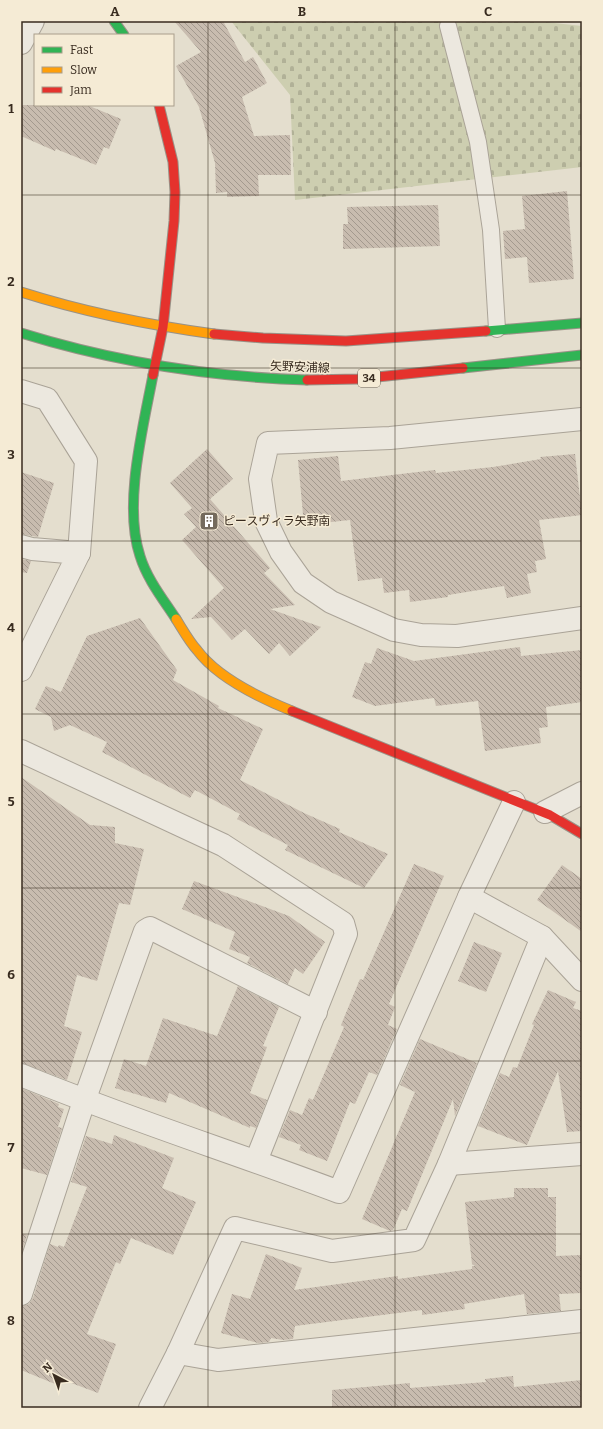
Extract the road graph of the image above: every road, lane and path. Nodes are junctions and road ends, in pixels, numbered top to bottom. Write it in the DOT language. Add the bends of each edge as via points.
graph roads {
  1 [pos="33,21"];
  2 [pos="114,21"];
  3 [pos="448,26"];
  4 [pos="123,34"];
  5 [pos="21,44"];
  6 [pos="159,106"];
  7 [pos="21,292"];
  8 [pos="582,323"];
  9 [pos="163,327"];
  10 [pos="497,330"];
  11 [pos="21,333"];
  12 [pos="582,355"];
  13 [pos="156,366"];
  14 [pos="21,391"];
  15 [pos="582,419"];
  16 [pos="21,546"];
  17 [pos="79,553"];
  18 [pos="582,618"];
  19 [pos="21,670"];
  20 [pos="21,751"];
  21 [pos="582,793"];
  22 [pos="514,802"];
  23 [pos="545,812"];
  24 [pos="582,834"];
  25 [pos="469,897"];
  26 [pos="542,937"];
  27 [pos="582,980"];
  28 [pos="316,1012"];
  29 [pos="21,1075"];
  30 [pos="84,1101"];
  31 [pos="582,1154"];
  32 [pos="256,1160"];
  33 [pos="449,1164"];
  34 [pos="21,1294"];
  35 [pos="582,1321"];
  36 [pos="178,1354"];
  37 [pos="150,1408"];
  1 -- 5 [label="street"];
  2 -- 4 [label="main road"];
  3 -- 10 [label="lane" via="478,142 490,230"];
  6 -- 9 [label="main road" via="173,162 175,192"];
  7 -- 9 [label="main road" via="102,315"];
  8 -- 10 [label="main road"];
  9 -- 10 [label="main road" via="224,336 348,341"];
  9 -- 13 [label="main road"];
  11 -- 13 [label="main road, 矢野安浦線 / 34" via="93,353"];
  12 -- 13 [label="main road, 矢野安浦線 / 34" via="349,380 234,376"];
  13 -- 22 [label="main road" via="137,459 133,529 140,557 154,585 197,651 220,673 276,704"];
  14 -- 17 [label="street" via="47,399 86,462"];
  15 -- 18 [label="street" via="390,438 268,443 260,479 266,521 281,552 303,583 331,602 365,618 394,630 421,635 457,636"];
  16 -- 17 [label="street"];
  17 -- 19 [label="street"];
  20 -- 28 [label="street" via="224,845 343,923 346,934"];
  21 -- 23 [label="street"];
  22 -- 23 [label="main road"];
  22 -- 25 [label="street"];
  23 -- 24 [label="main road"];
  25 -- 26 [label="street"];
  25 -- 32 [label="street" via="339,1192"];
  26 -- 27 [label="street"];
  26 -- 33 [label="street"];
  28 -- 30 [label="street" via="150,928 145,932"];
  28 -- 32 [label="street"];
  29 -- 30 [label="street"];
  30 -- 32 [label="street"];
  30 -- 34 [label="street"];
  31 -- 33 [label="street"];
  33 -- 36 [label="street" via="414,1240 332,1251 235,1228"];
  35 -- 36 [label="street" via="218,1360"];
  36 -- 37 [label="street"];
}
